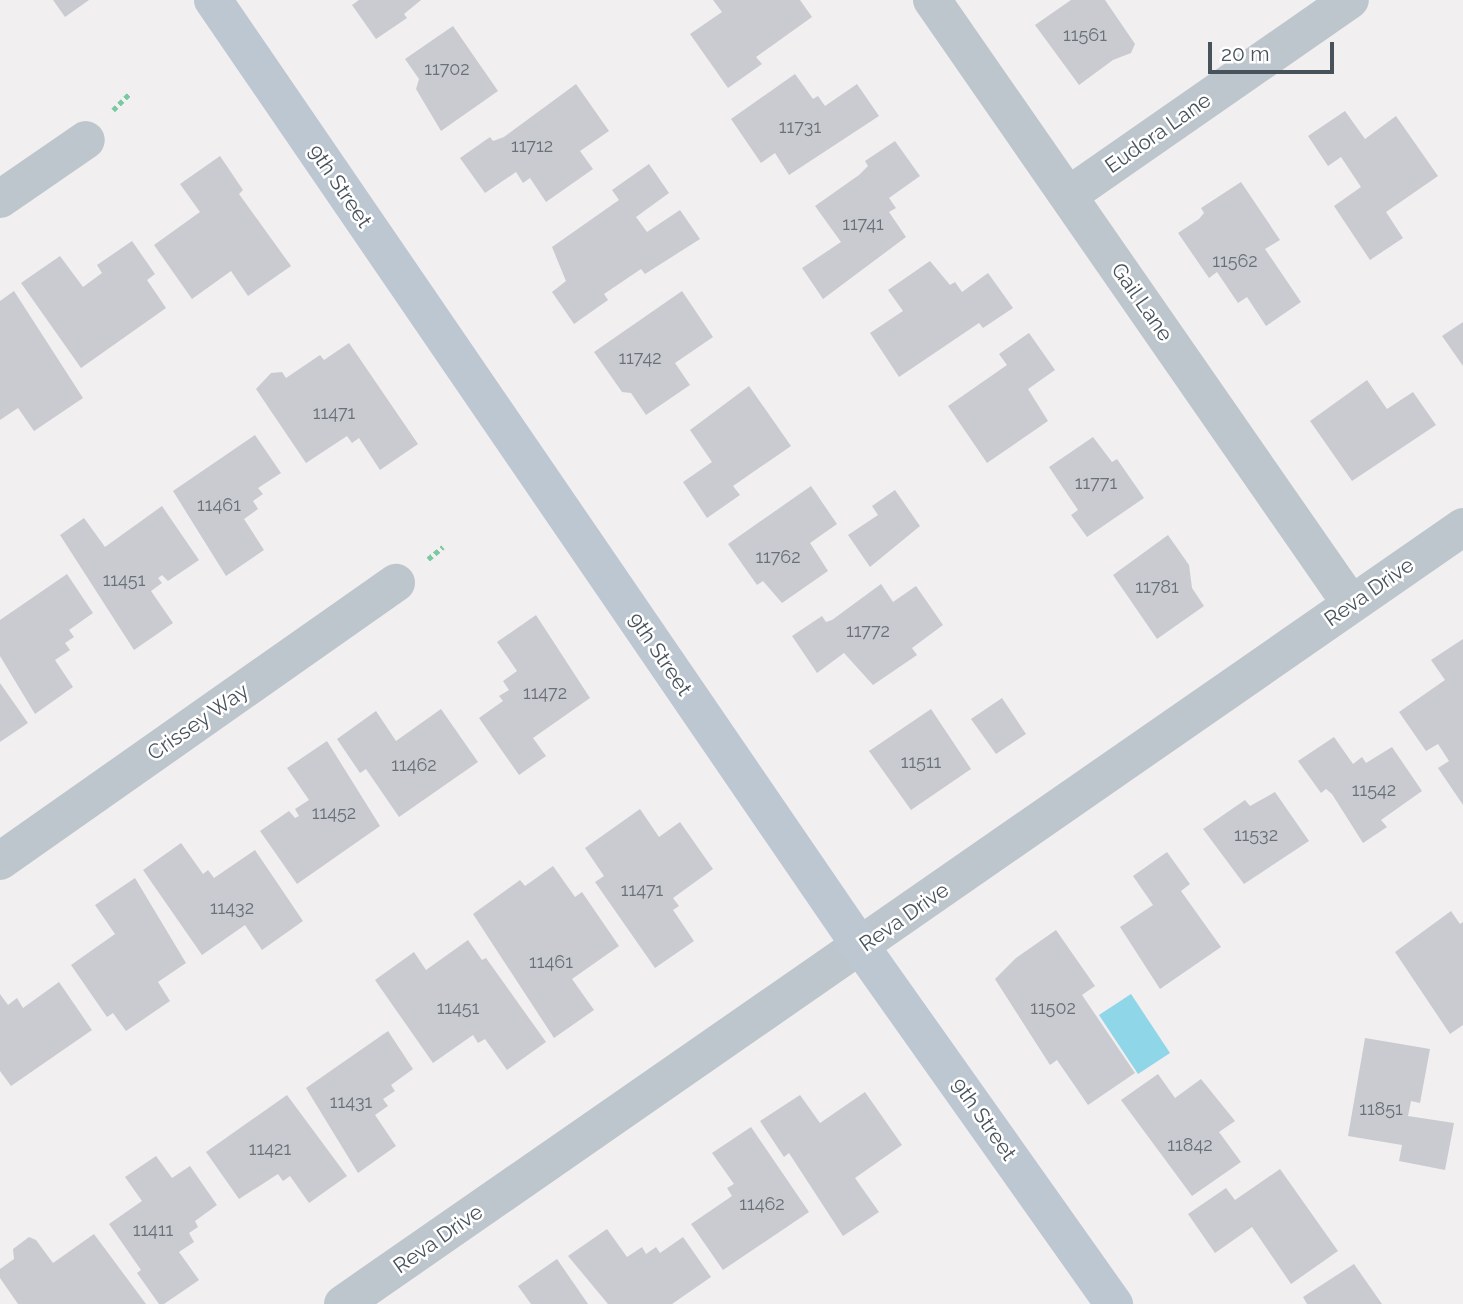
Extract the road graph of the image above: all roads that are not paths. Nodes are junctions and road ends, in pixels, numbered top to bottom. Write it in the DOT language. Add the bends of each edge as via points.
graph roads {
  1 [pos="213,0"];
  2 [pos="932,0"];
  3 [pos="1350,0"];
  4 [pos="86,140"];
  5 [pos="1069,195"];
  6 [pos="0,199"];
  7 [pos="1463,527"];
  8 [pos="396,583"];
  9 [pos="1351,604"];
  10 [pos="0,861"];
  11 [pos="861,947"];
  12 [pos="344,1304"];
  13 [pos="1114,1304"];
  1 -- 11 [label="street, 9th Street"];
  2 -- 5 [label="street, Gail Lane"];
  3 -- 5 [label="street, Eudora Lane"];
  4 -- 6 [label="street"];
  5 -- 9 [label="street, Gail Lane"];
  7 -- 9 [label="street, Reva Drive"];
  8 -- 10 [label="street, Crissey Way"];
  9 -- 11 [label="street, Reva Drive"];
  11 -- 12 [label="street, Reva Drive"];
  11 -- 13 [label="street, 9th Street"];
}
